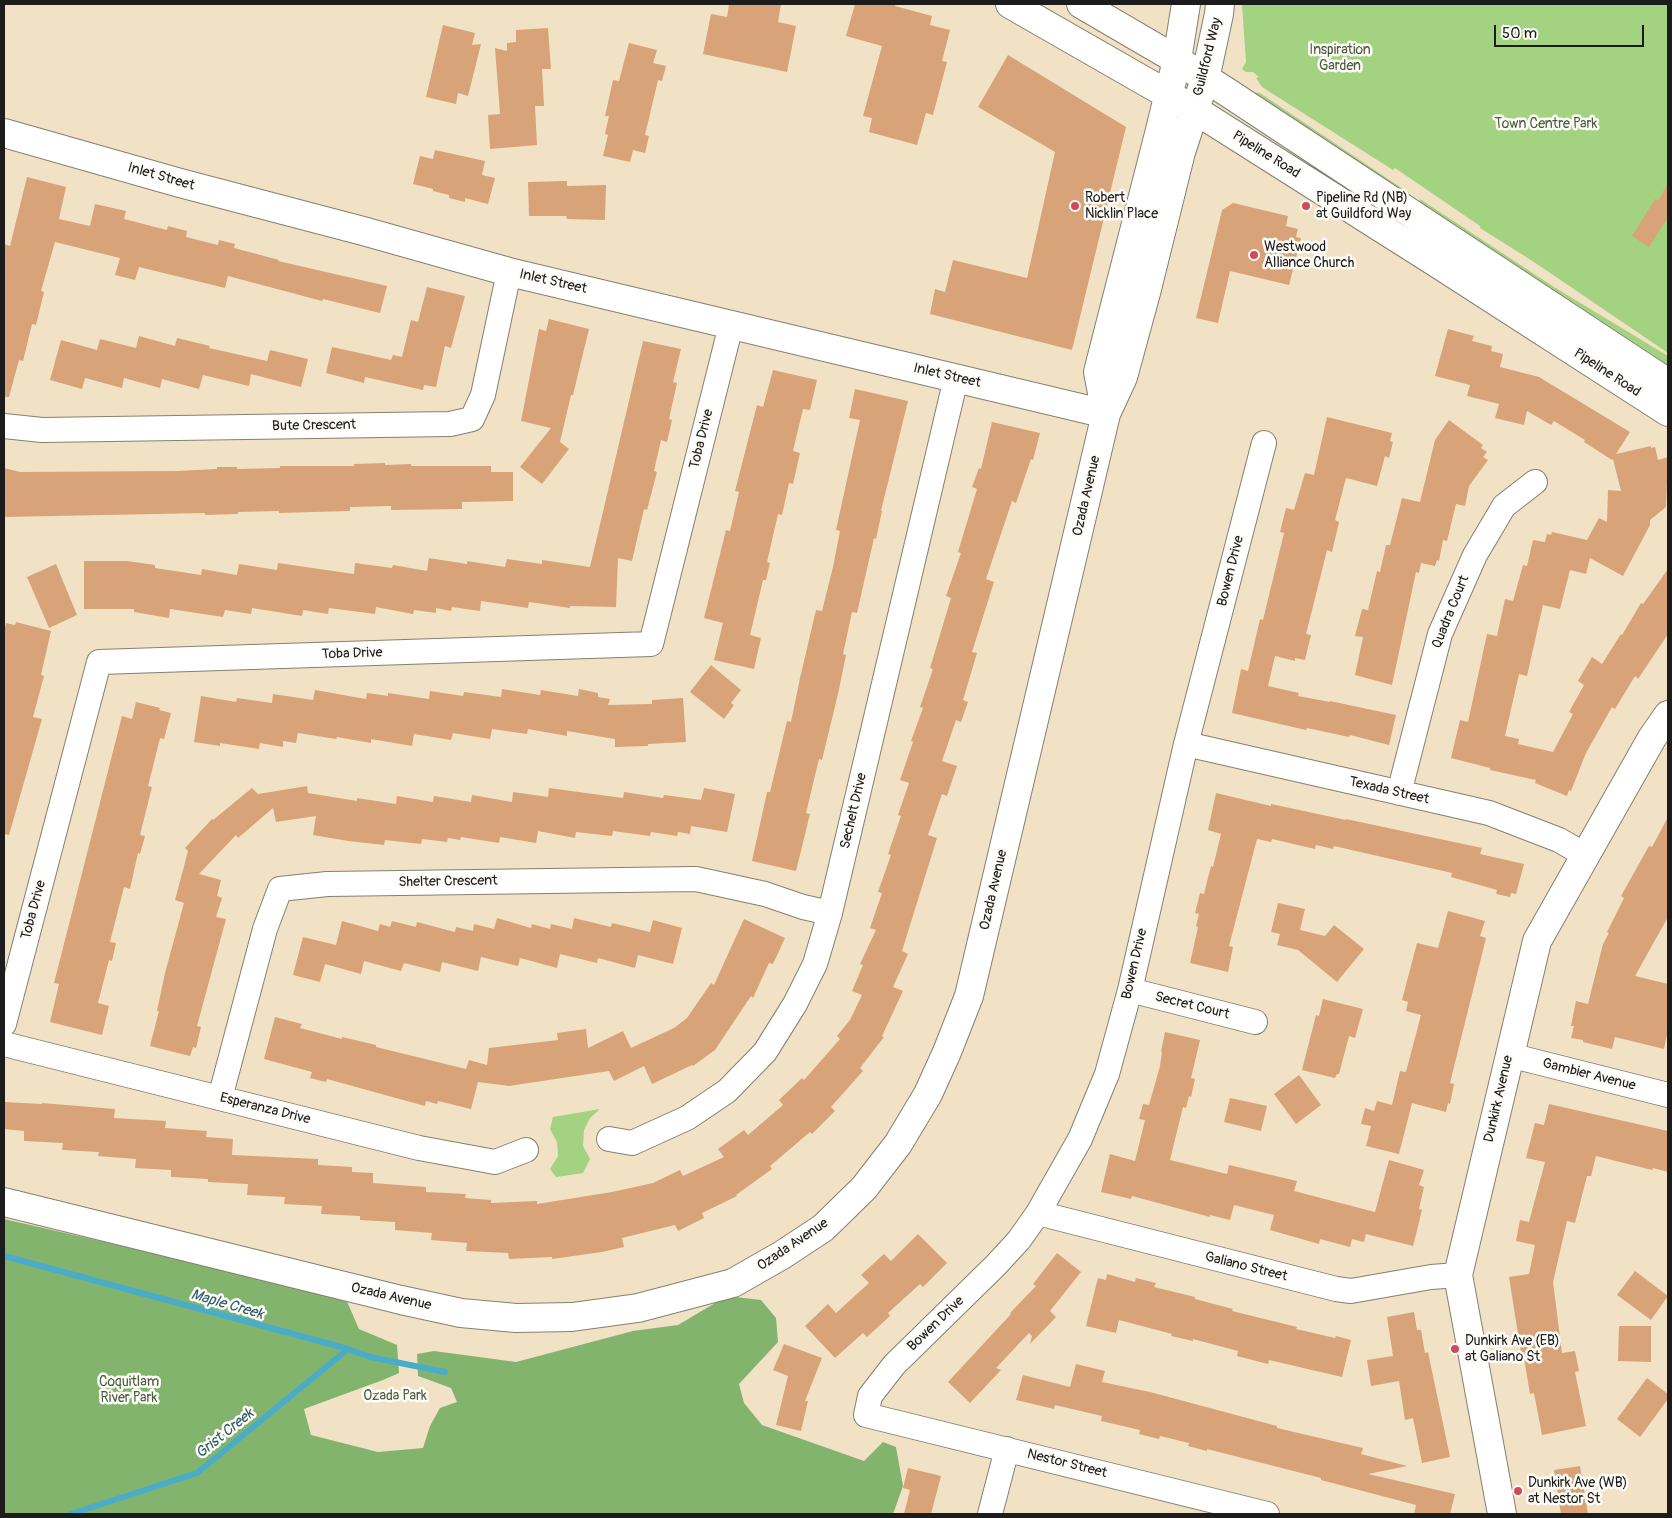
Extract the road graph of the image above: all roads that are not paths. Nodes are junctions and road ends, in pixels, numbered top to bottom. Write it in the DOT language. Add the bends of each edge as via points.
graph roads {
  1 [pos="1010,4"];
  2 [pos="1081,4"];
  3 [pos="1186,4"];
  4 [pos="1220,4"];
  5 [pos="1177,60"];
  6 [pos="1205,78"];
  7 [pos="1169,94"];
  8 [pos="1195,110"];
  9 [pos="4,133"];
  10 [pos="509,272"];
  11 [pos="731,325"];
  12 [pos="956,378"];
  13 [pos="1668,382"];
  14 [pos="1668,412"];
  15 [pos="1106,414"];
  16 [pos="4,426"];
  17 [pos="1264,443"];
  18 [pos="1535,482"];
  19 [pos="1668,715"];
  20 [pos="1186,744"];
  21 [pos="1399,793"];
  22 [pos="1585,855"];
  23 [pos="830,913"];
  24 [pos="1130,990"];
  25 [pos="1255,1022"];
  26 [pos="4,1024"];
  27 [pos="4,1044"];
  28 [pos="1509,1055"];
  29 [pos="1668,1095"];
  30 [pos="220,1098"];
  31 [pos="609,1139"];
  32 [pos="526,1150"];
  33 [pos="4,1202"];
  34 [pos="1038,1213"];
  35 [pos="1458,1274"];
  36 [pos="866,1415"];
  37 [pos="1007,1450"];
  38 [pos="990,1514"];
  39 [pos="1267,1514"];
  40 [pos="1502,1514"];
  1 -- 7 [label="street, Pipeline Road"];
  2 -- 5 [label="street, Pipeline Road"];
  3 -- 5 [label="street, Guildford Way"];
  4 -- 6 [label="street, Guildford Way"];
  5 -- 6 [label="street, Pipeline Road"];
  5 -- 7 [label="street, Guildford Way"];
  6 -- 8 [label="street, Guildford Way"];
  6 -- 13 [label="street, Pipeline Road"];
  7 -- 8 [label="street, Pipeline Road"];
  7 -- 15 [label="street, Ozada Avenue" via="1098,372"];
  8 -- 14 [label="street, Pipeline Road"];
  8 -- 15 [label="street, Ozada Avenue" via="1181,152 1123,378"];
  9 -- 10 [label="street, Inlet Street"];
  10 -- 11 [label="street, Inlet Street"];
  10 -- 16 [label="street, Bute Crescent" via="483,395 472,419 450,424 52,430"];
  11 -- 12 [label="street, Inlet Street"];
  11 -- 26 [label="street, Toba Drive" via="651,644 98,662"];
  12 -- 15 [label="street, Inlet Street"];
  12 -- 23 [label="street, Sechelt Drive"];
  15 -- 33 [label="street, Ozada Avenue" via="969,996 928,1094 898,1144 864,1188 823,1228 733,1283 638,1308 572,1317 516,1318 460,1313 401,1300"];
  17 -- 20 [label="street, Bowen Drive"];
  18 -- 21 [label="street, Quadra Court" via="1504,506 1475,554 1440,634"];
  19 -- 22 [label="street, Dunkirk Avenue"];
  20 -- 21 [label="street, Texada Street"];
  20 -- 24 [label="street, Bowen Drive"];
  21 -- 22 [label="street, Texada Street" via="1489,814 1559,840"];
  22 -- 28 [label="street, Dunkirk Avenue" via="1537,941"];
  23 -- 30 [label="street, Shelter Crescent" via="696,879 327,884 280,889 265,929"];
  23 -- 31 [label="street, Sechelt Drive" via="815,964 795,1004 765,1052 727,1091 687,1118 632,1143"];
  24 -- 25 [label="street, Secret Court"];
  24 -- 34 [label="street, Bowen Drive" via="1107,1074 1080,1139"];
  27 -- 30 [label="street, Esperanza Drive"];
  28 -- 29 [label="street, Gambier Avenue"];
  28 -- 35 [label="street, Dunkirk Avenue"];
  30 -- 32 [label="street, Esperanza Drive" via="419,1148 495,1162"];
  34 -- 35 [label="street, Galiano Street" via="1320,1287 1351,1291"];
  34 -- 36 [label="street, Bowen Drive" via="996,1265 894,1365 870,1396"];
  35 -- 40 [label="street, Dunkirk Avenue"];
  36 -- 37 [label="street, Nestor Street"];
  37 -- 38 [label="street"];
  37 -- 39 [label="street, Nestor Street"];
}
